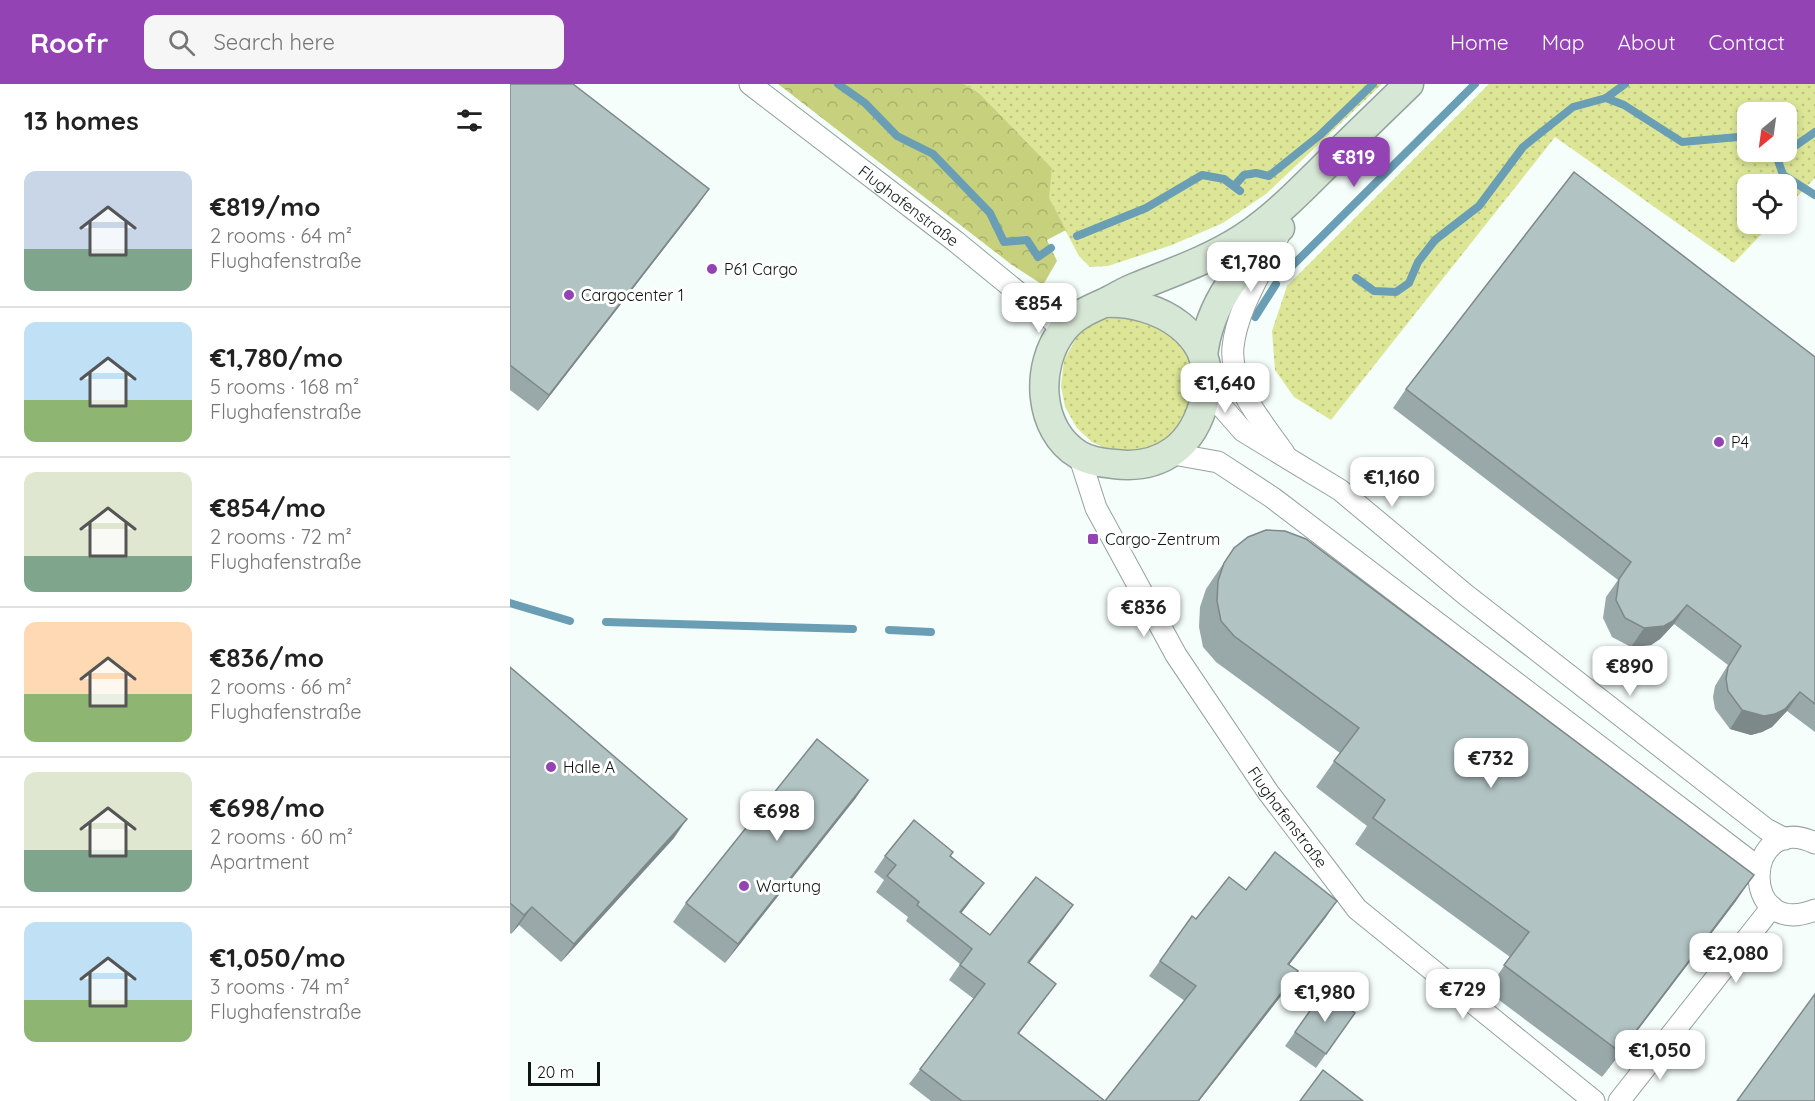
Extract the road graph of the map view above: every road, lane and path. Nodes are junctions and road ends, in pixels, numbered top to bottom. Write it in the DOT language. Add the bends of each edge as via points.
graph roads {
  1 [pos="750,84"];
  2 [pos="1409,84"];
  3 [pos="1428,84"];
  4 [pos="1283,225"];
  5 [pos="1104,303"];
  6 [pos="1063,329"];
  7 [pos="1203,356"];
  8 [pos="1207,390"];
  9 [pos="1173,454"];
  10 [pos="1079,455"];
  11 [pos="1289,461"];
  12 [pos="1785,839"];
  13 [pos="1815,843"];
  14 [pos="1757,871"];
  15 [pos="1773,907"];
  16 [pos="1815,910"];
  17 [pos="1594,1101"];
  18 [pos="1619,1101"];
  1 -- 6 [label="street, Flughafenstraße"];
  2 -- 5 [label="main road, Flughafenstraße" via="1244,238 1201,262"];
  3 -- 4 [label="main road, Flughafenstraße"];
  4 -- 7 [label="main road, Flughafenstraße" via="1221,294"];
  4 -- 11 [label="street, Flughafenstraße" via="1239,321 1233,349 1241,385"];
  5 -- 6 [label="main road, Flughafenstraße" via="1081,313"];
  5 -- 7 [label="main road, Flughafenstraße" via="1131,302 1166,315 1185,329"];
  6 -- 10 [label="main road, Flughafenstraße" via="1046,365 1044,392 1053,424 1065,443"];
  7 -- 8 [label="main road, Flughafenstraße"];
  8 -- 9 [label="main road, Flughafenstraße" via="1197,420"];
  8 -- 11 [label="street, Flughafenstraße" via="1243,431"];
  9 -- 10 [label="main road" via="1129,466"];
  9 -- 14 [label="street" via="1218,462 1274,498 1746,858"];
  10 -- 17 [label="street, Flughafenstraße" via="1096,508 1176,655 1268,792 1357,909"];
  11 -- 12 [label="street, Flughafenstraße" via="1340,490 1466,595 1766,829"];
  12 -- 13 [label="street, Flughafenstraße" via="1805,838"];
  12 -- 14 [label="street" via="1766,851"];
  14 -- 15 [label="street" via="1760,891"];
  15 -- 16 [label="street" via="1793,915"];
  15 -- 18 [label="street"];
}
